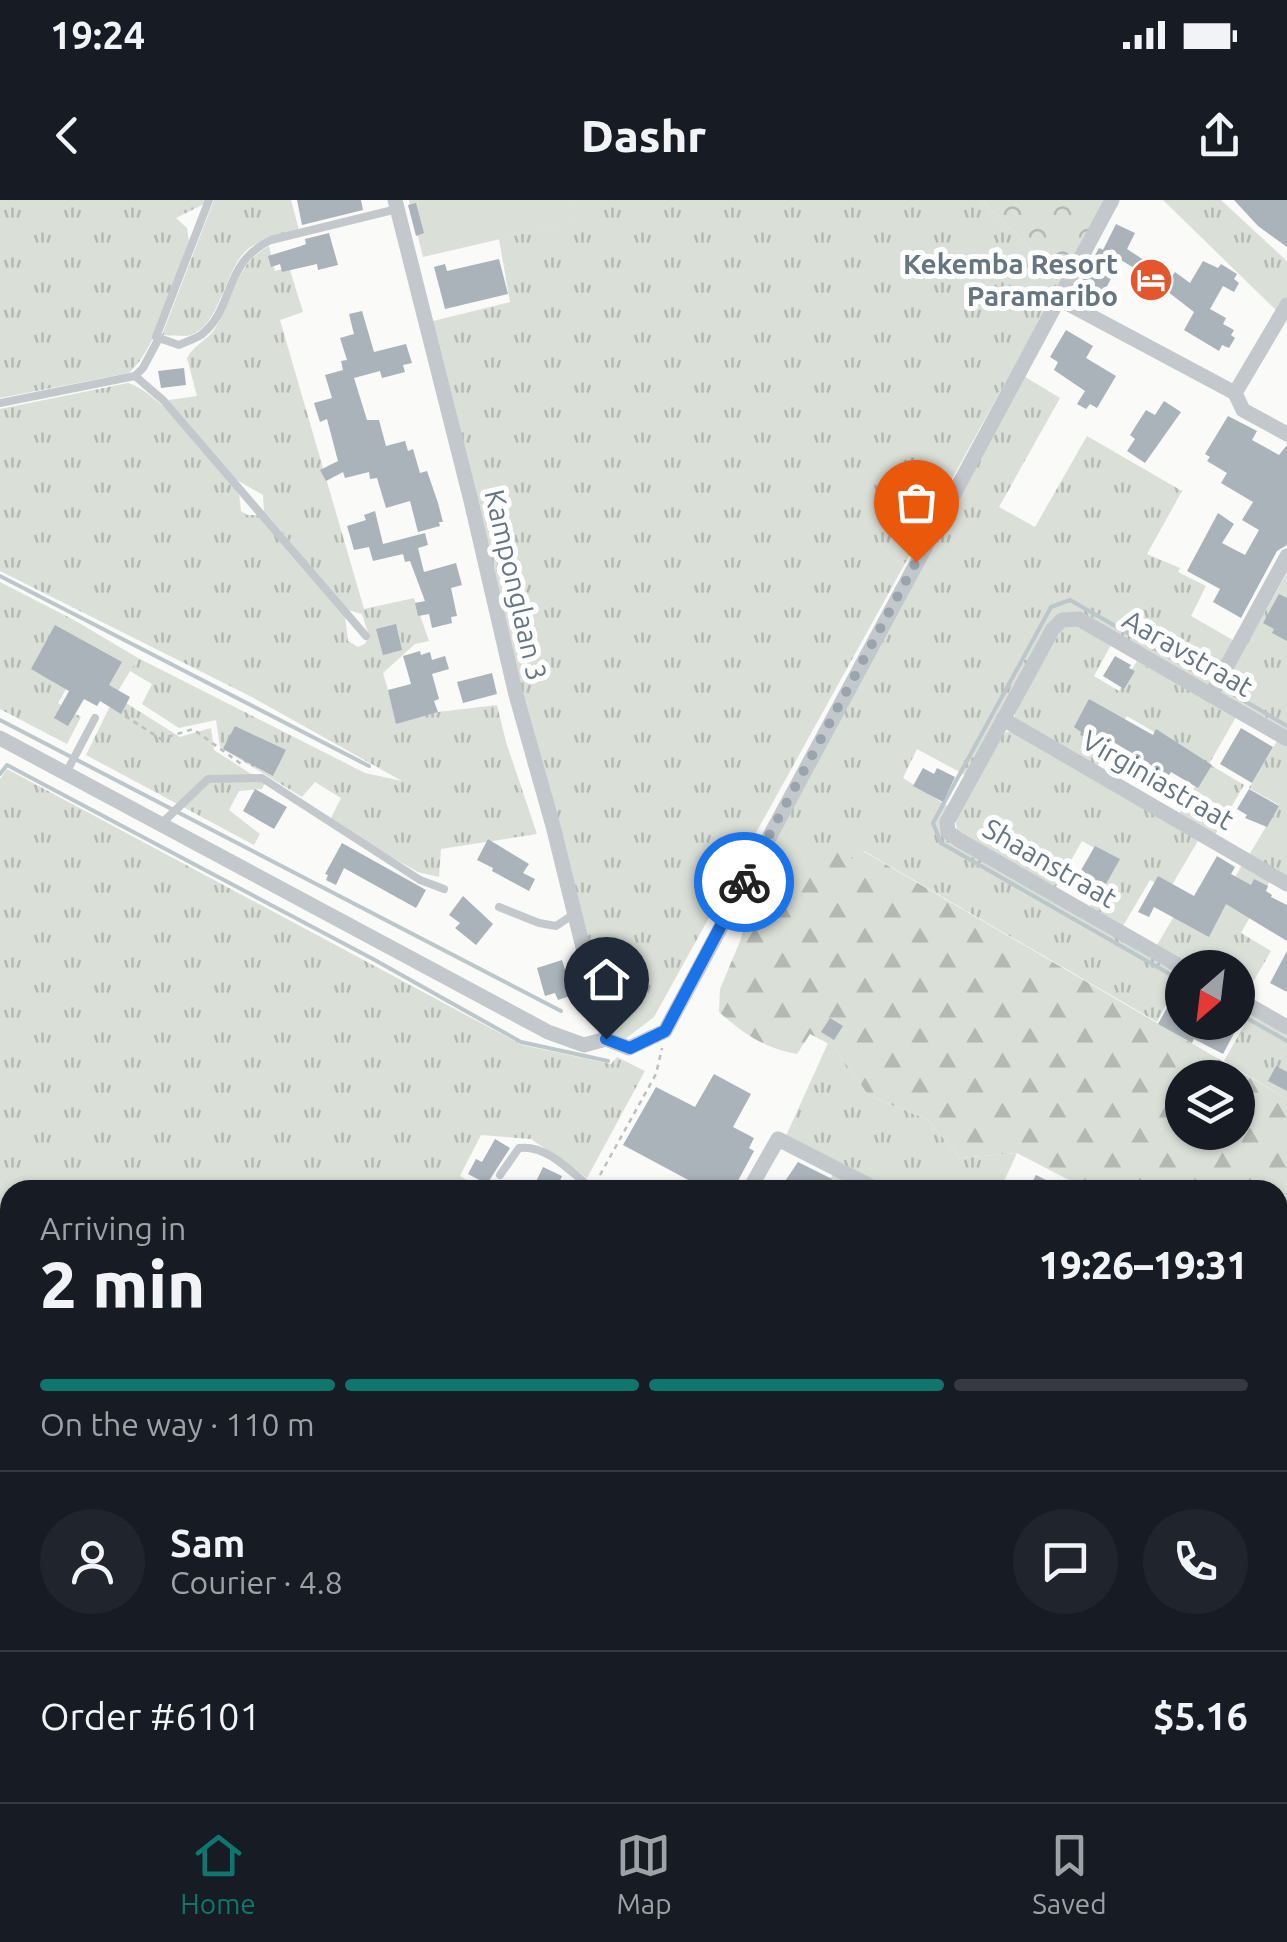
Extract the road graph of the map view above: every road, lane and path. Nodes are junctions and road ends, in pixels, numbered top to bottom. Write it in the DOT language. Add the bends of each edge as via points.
graph roads {
  1 [pos="209,200"];
  2 [pos="1112,200"];
  3 [pos="396,204"];
  4 [pos="1059,299"];
  5 [pos="1287,305"];
  6 [pos="159,338"];
  7 [pos="135,376"];
  8 [pos="1235,393"];
  9 [pos="0,403"];
  10 [pos="1287,434"];
  11 [pos="1287,556"];
  12 [pos="1062,620"];
  13 [pos="366,636"];
  14 [pos="1211,695"];
  15 [pos="125,716"];
  16 [pos="95,718"];
  17 [pos="1004,719"];
  18 [pos="0,738"];
  19 [pos="1287,739"];
  20 [pos="68,770"];
  21 [pos="262,778"];
  22 [pos="161,824"];
  23 [pos="1287,884"];
  24 [pos="444,890"];
  25 [pos="499,907"];
  26 [pos="574,914"];
  27 [pos="1165,958"];
  28 [pos="591,980"];
  29 [pos="1255,1009"];
  30 [pos="1287,1027"];
  31 [pos="665,1031"];
  32 [pos="500,1175"];
  33 [pos="580,1180"];
  34 [pos="598,1180"];
  35 [pos="755,1180"];
  36 [pos="859,1180"];
  1 -- 6 [label="lane"];
  2 -- 4 [label="street"];
  3 -- 6 [label="lane" via="258,246 239,266 202,335 179,345"];
  3 -- 26 [label="street, Kamponglaan 3"];
  4 -- 8 [label="street"];
  4 -- 31 [label="street"];
  5 -- 8 [label="street"];
  6 -- 7 [label="lane"];
  7 -- 9 [label="lane"];
  7 -- 13 [label="lane"];
  8 -- 10 [label="street" via="1243,410"];
  11 -- 14 [label="street"];
  12 -- 14 [label="street, Aaravstraat" via="1079,620"];
  12 -- 17 [label="street, Shaanstraat"];
  14 -- 19 [label="street, Aaravstraat"];
  15 -- 21 [label="path" via="162,738 193,729"];
  16 -- 20 [label="lane"];
  17 -- 23 [label="street, Virginiastraat"];
  17 -- 27 [label="street, Shaanstraat" via="947,822 948,832"];
  18 -- 20 [label="street"];
  20 -- 22 [label="street"];
  21 -- 22 [label="lane" via="208,779"];
  21 -- 24 [label="lane"];
  22 -- 31 [label="street" via="548,1032 584,1045 606,1039 630,1048"];
  25 -- 26 [label="lane" via="556,926"];
  26 -- 28 [label="street, Kamponglaan 3"];
  29 -- 30 [label="street"];
  31 -- 34 [label="path" via="656,1074"];
  32 -- 33 [label="lane" via="519,1148 532,1146"];
  35 -- 36 [label="street" via="778,1138"];
}
